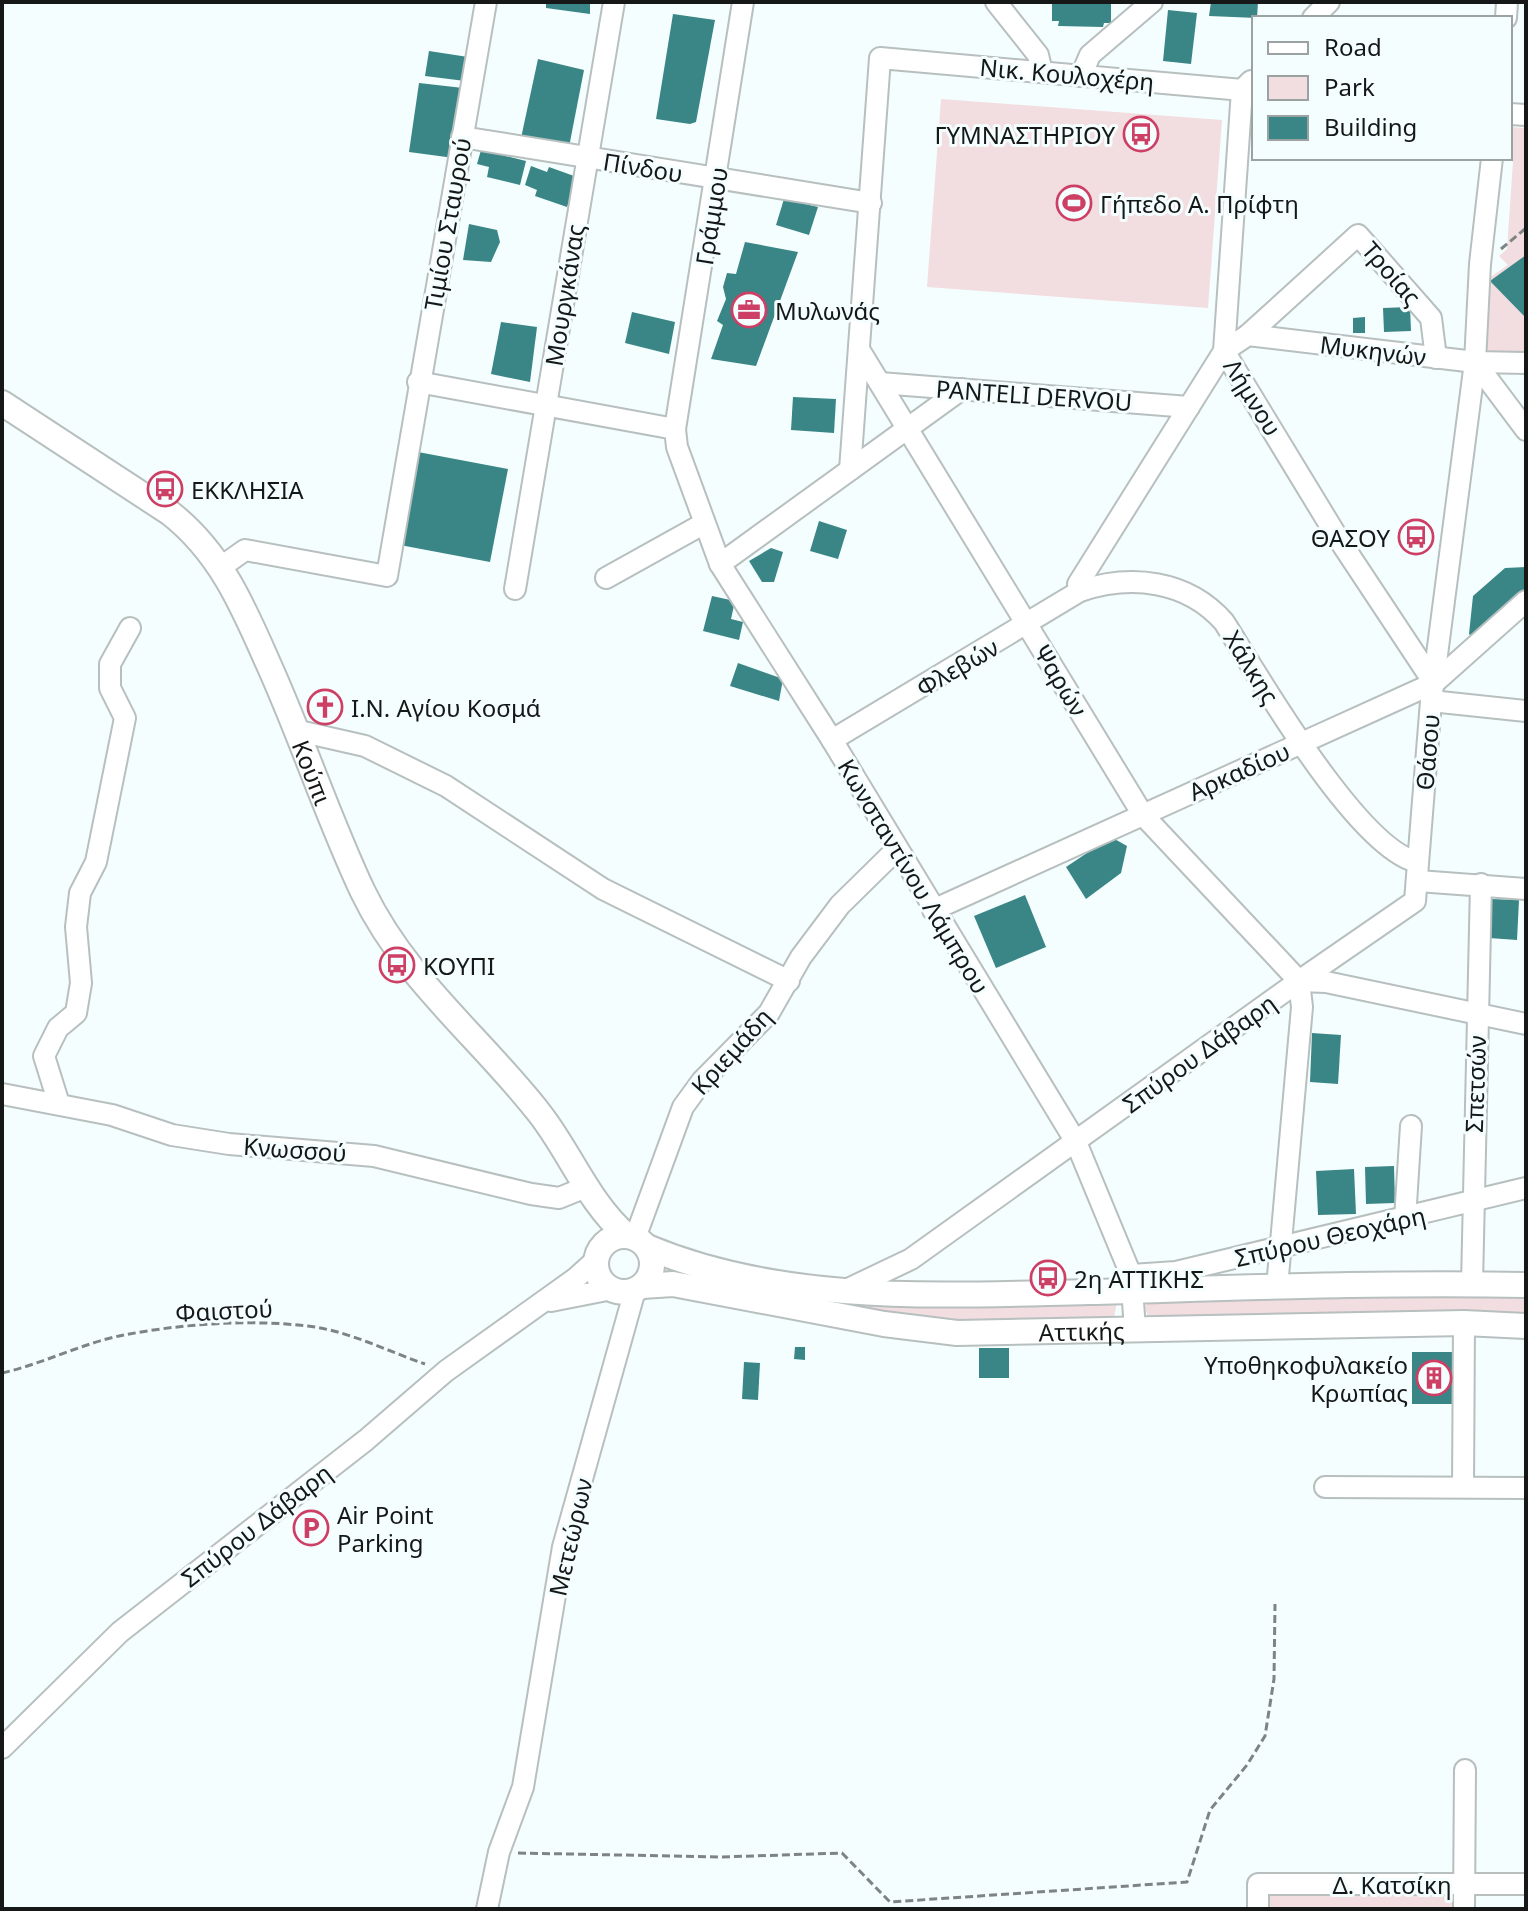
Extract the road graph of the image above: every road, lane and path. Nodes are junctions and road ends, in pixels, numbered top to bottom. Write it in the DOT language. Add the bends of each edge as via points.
graph roads {
  1 [pos="486,2"];
  2 [pos="614,2"];
  3 [pos="743,2"];
  4 [pos="996,2"];
  5 [pos="1152,2"];
  6 [pos="1042,72"];
  7 [pos="1081,76"];
  8 [pos="1250,86"];
  9 [pos="462,137"];
  10 [pos="585,157"];
  11 [pos="1492,160"];
  12 [pos="717,179"];
  13 [pos="871,203"];
  14 [pos="1526,228"];
  15 [pos="1358,235"];
  16 [pos="1480,264"];
  17 [pos="1248,335"];
  18 [pos="860,351"];
  19 [pos="1224,351"];
  20 [pos="1436,358"];
  21 [pos="1475,362"];
  22 [pos="1526,363"];
  23 [pos="418,382"];
  24 [pos="880,383"];
  25 [pos="962,389"];
  26 [pos="2,403"];
  27 [pos="547,404"];
  28 [pos="1189,407"];
  29 [pos="675,429"];
  30 [pos="909,429"];
  31 [pos="1526,430"];
  32 [pos="850,470"];
  33 [pos="703,524"];
  34 [pos="720,564"];
  35 [pos="221,567"];
  36 [pos="606,578"];
  37 [pos="515,589"];
  38 [pos="1080,591"];
  39 [pos="1526,601"];
  40 [pos="1028,626"];
  41 [pos="130,628"];
  42 [pos="1432,692"];
  43 [pos="1526,711"];
  44 [pos="299,731"];
  45 [pos="832,740"];
  46 [pos="1301,743"];
  47 [pos="1143,815"];
  48 [pos="896,850"];
  49 [pos="1418,871"];
  50 [pos="1481,884"];
  51 [pos="1526,889"];
  52 [pos="933,910"];
  53 [pos="789,981"];
  54 [pos="1299,981"];
  55 [pos="1477,1014"];
  56 [pos="1526,1024"];
  57 [pos="2,1094"];
  58 [pos="59,1104"];
  59 [pos="1411,1126"];
  60 [pos="1076,1142"];
  61 [pos="586,1187"];
  62 [pos="1526,1188"];
  63 [pos="1471,1203"];
  64 [pos="1405,1219"];
  65 [pos="636,1240"];
  66 [pos="1280,1248"];
  67 [pos="598,1256"];
  68 [pos="911,1259"];
  69 [pos="1132,1283"];
  70 [pos="1472,1284"];
  71 [pos="1526,1285"];
  72 [pos="1277,1287"];
  73 [pos="629,1289"];
  74 [pos="846,1290"];
  75 [pos="921,1295"];
  76 [pos="521,1314"];
  77 [pos="1464,1323"];
  78 [pos="1526,1326"];
  79 [pos="1135,1329"];
  80 [pos="446,1371"];
  81 [pos="2,1373"];
  82 [pos="1325,1487"];
  83 [pos="1463,1487"];
  84 [pos="1526,1488"];
  85 [pos="1275,1604"];
  86 [pos="2,1748"];
  87 [pos="1465,1770"];
  88 [pos="499,1852"];
  89 [pos="1464,1884"];
  90 [pos="1526,1884"];
  91 [pos="487,1909"];
  92 [pos="1258,1909"];
  93 [pos="1464,1909"];
  1 -- 9 [label="street, Τιμίου Σταυρού"];
  2 -- 10 [label="street, Μουργκάνας"];
  3 -- 12 [label="street, Γράμμου"];
  4 -- 6 [label="street" via="1038,55"];
  5 -- 7 [label="street" via="1090,55"];
  6 -- 7 [label="street, Νικ. Κουλοχέρη"];
  6 -- 13 [label="street, Νικ. Κουλοχέρη" via="880,58"];
  7 -- 8 [label="street, Νικ. Κουλοχέρη"];
  8 -- 19 [label="street"];
  9 -- 10 [label="street, Πίνδου"];
  9 -- 23 [label="street, Τιμίου Σταυρού"];
  10 -- 12 [label="street, Πίνδου"];
  10 -- 27 [label="street, Μουργκάνας"];
  11 -- 16 [label="street, Θάσου"];
  12 -- 13 [label="street, Πίνδου"];
  12 -- 29 [label="street, Γράμμου"];
  13 -- 18 [label="street"];
  14 -- 16 [label="path"];
  15 -- 17 [label="street, Λήμνου"];
  15 -- 20 [label="street, Τροίας" via="1431,318"];
  16 -- 21 [label="street, Θάσου"];
  17 -- 19 [label="street"];
  17 -- 20 [label="street, Μυκηνών"];
  18 -- 24 [label="street, Ψαρών"];
  18 -- 32 [label="street"];
  19 -- 28 [label="street, Λήμνου"];
  19 -- 42 [label="street, Λήμνου"];
  20 -- 21 [label="street, Μυκηνών"];
  21 -- 22 [label="street, Μυκηνών"];
  21 -- 31 [label="street"];
  21 -- 42 [label="street, Θάσου"];
  23 -- 27 [label="street"];
  23 -- 35 [label="street, Τιμίου Σταυρού" via="387,576 245,550"];
  24 -- 25 [label="street, PANTELI DERVOU"];
  24 -- 30 [label="street, Ψαρών"];
  25 -- 28 [label="street, PANTELI DERVOU"];
  25 -- 30 [label="street"];
  26 -- 35 [label="main road, Κούπι" via="170,513"];
  27 -- 29 [label="street"];
  27 -- 37 [label="street, Μουργκάνας"];
  28 -- 38 [label="street, Λήμνου" via="1078,584"];
  29 -- 33 [label="street, Κωνσταντίνου Λάμπρου"];
  30 -- 32 [label="street"];
  30 -- 40 [label="street, Ψαρών"];
  32 -- 34 [label="street"];
  33 -- 34 [label="street, Κωνσταντίνου Λάμπρου"];
  33 -- 36 [label="street"];
  34 -- 45 [label="street, Κωνσταντίνου Λάμπρου"];
  35 -- 44 [label="main road, Κούπι"];
  38 -- 40 [label="street, Φλεβών"];
  38 -- 46 [label="street, Χάλκης" via="1111,580 1146,581 1208,603"];
  39 -- 42 [label="street, Αρκαδίου"];
  40 -- 45 [label="street, Φλεβών"];
  40 -- 47 [label="street, Ψαρών"];
  41 -- 58 [label="street" via="110,664 110,688 125,718 96,862 80,893 76,1013 58,1028 44,1056"];
  42 -- 43 [label="street"];
  42 -- 46 [label="street, Αρκαδίου"];
  42 -- 49 [label="street, Θάσου"];
  44 -- 53 [label="street" via="365,746 446,786 603,889"];
  44 -- 61 [label="main road, Κούπι" via="362,889 394,947 430,994 541,1114"];
  45 -- 48 [label="street, Κωνσταντίνου Λάμπρου"];
  46 -- 47 [label="street, Αρκαδίου"];
  46 -- 49 [label="street, Χάλκης" via="1321,775"];
  47 -- 52 [label="street, Αρκαδίου"];
  47 -- 54 [label="street, Ψαρών"];
  48 -- 52 [label="street, Κωνσταντίνου Λάμπρου"];
  48 -- 53 [label="street, Κριεμάδη" via="840,905"];
  49 -- 50 [label="street"];
  49 -- 54 [label="street, Θάσου" via="1415,901"];
  50 -- 51 [label="street"];
  50 -- 55 [label="street, Σπετσών"];
  52 -- 60 [label="street, Κωνσταντίνου Λάμπρου"];
  53 -- 65 [label="street, Κριεμάδη" via="769,1013 683,1107"];
  54 -- 55 [label="street, Σπύρου Δάβαρη"];
  54 -- 60 [label="street, Σπύρου Δάβαρη"];
  54 -- 66 [label="street" via="1302,1007"];
  55 -- 56 [label="street, Σπύρου Δάβαρη"];
  55 -- 63 [label="street, Σπετσών"];
  57 -- 58 [label="street, Κνωσσού"];
  58 -- 61 [label="street, Κνωσσού" via="172,1135 374,1156 531,1194 559,1198"];
  59 -- 64 [label="street"];
  60 -- 68 [label="street, Σπύρου Δάβαρη"];
  60 -- 69 [label="street, Κωνσταντίνου Λάμπρου"];
  61 -- 65 [label="main road" via="608,1219"];
  61 -- 67 [label="main road" via="598,1223"];
  62 -- 63 [label="street, Σπύρου Θεοχάρη"];
  63 -- 64 [label="street, Σπύρου Θεοχάρη"];
  63 -- 70 [label="street, Σπετσών"];
  64 -- 66 [label="street, Σπύρου Θεοχάρη"];
  65 -- 67 [label="main road" via="611,1239"];
  65 -- 73 [label="main road" via="653,1267"];
  65 -- 74 [label="main road, Αττικής" via="732,1276"];
  66 -- 69 [label="street, Σπύρου Θεοχάρη"];
  66 -- 72 [label="street"];
  67 -- 73 [label="main road" via="599,1277"];
  67 -- 76 [label="street, Σπύρου Δάβαρη" via="576,1278"];
  68 -- 74 [label="street, Σπύρου Δάβαρη"];
  68 -- 75 [label="street"];
  69 -- 72 [label="main road, Αττικής"];
  69 -- 75 [label="main road, Αττικής"];
  69 -- 79 [label="street, Κωνσταντίνου Λάμπρου"];
  70 -- 71 [label="main road, Αττικής"];
  70 -- 72 [label="main road, Αττικής"];
  73 -- 76 [label="street, Σπύρου Δάβαρη" via="547,1302"];
  73 -- 79 [label="main road, Αττικής" via="673,1284 957,1333"];
  73 -- 88 [label="street, Μετεώρων" via="563,1547 523,1787"];
  74 -- 75 [label="main road, Αττικής"];
  76 -- 80 [label="street, Σπύρου Δάβαρη"];
  77 -- 78 [label="main road, Αττικής"];
  77 -- 79 [label="main road, Αττικής"];
  77 -- 83 [label="street"];
  80 -- 81 [label="path, Φαιστού" via="310,1326 241,1323 116,1337"];
  80 -- 86 [label="street, Σπύρου Δάβαρη" via="120,1632"];
  82 -- 83 [label="street"];
  83 -- 84 [label="street"];
  85 -- 88 [label="path" via="1274,1679 1265,1736 1210,1810 1187,1882 890,1902 842,1853 707,1857"];
  87 -- 89 [label="street"];
  88 -- 91 [label="street, Μετεώρων"];
  89 -- 90 [label="street, Δ. Κατσίκη"];
  89 -- 92 [label="street, Δ. Κατσίκη" via="1258,1884"];
  89 -- 93 [label="street"];
}
